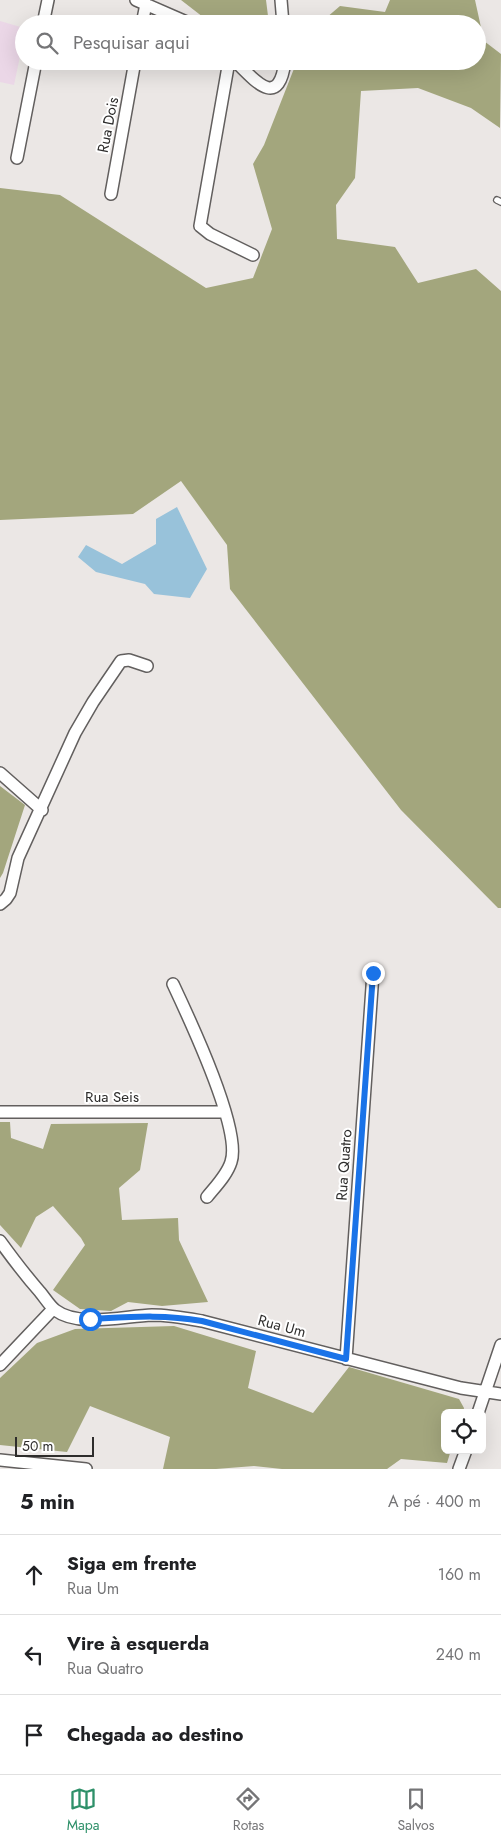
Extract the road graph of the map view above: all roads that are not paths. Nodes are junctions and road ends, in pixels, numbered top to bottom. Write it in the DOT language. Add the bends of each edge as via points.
graph roads {
  1 [pos="48,0"];
  2 [pos="282,0"];
  3 [pos="141,2"];
  4 [pos="45,15"];
  5 [pos="142,15"];
  6 [pos="171,15"];
  7 [pos="283,15"];
  8 [pos="34,70"];
  9 [pos="133,70"];
  10 [pos="228,70"];
  11 [pos="244,70"];
  12 [pos="284,70"];
  13 [pos="17,158"];
  14 [pos="111,194"];
  15 [pos="253,255"];
  16 [pos="147,666"];
  17 [pos="0,773"];
  18 [pos="42,810"];
  19 [pos="0,904"];
  20 [pos="373,973"];
  21 [pos="173,984"];
  22 [pos="0,1112"];
  23 [pos="224,1112"];
  24 [pos="207,1197"];
  25 [pos="0,1241"];
  26 [pos="54,1309"];
  27 [pos="501,1345"];
  28 [pos="346,1359"];
  29 [pos="0,1365"];
  30 [pos="484,1393"];
  31 [pos="501,1394"];
  32 [pos="479,1409"];
  33 [pos="465,1454"];
  34 [pos="0,1460"];
  35 [pos="86,1469"];
  36 [pos="459,1469"];
  1 -- 4 [label="street"];
  2 -- 7 [label="street"];
  3 -- 5 [label="street"];
  3 -- 6 [label="street"];
  8 -- 13 [label="street"];
  9 -- 14 [label="street, Rua Dois"];
  10 -- 15 [label="street" via="200,226"];
  11 -- 12 [label="street" via="256,83 270,88 280,84"];
  16 -- 18 [label="street" via="126,660 119,663 75,733"];
  17 -- 18 [label="street"];
  18 -- 19 [label="street" via="18,858 10,893"];
  20 -- 28 [label="street, Rua Quatro"];
  21 -- 23 [label="street" via="210,1067"];
  22 -- 23 [label="street, Rua Seis"];
  23 -- 24 [label="street" via="232,1138 231,1162"];
  25 -- 26 [label="street"];
  26 -- 28 [label="street, Rua Um" via="74,1318 179,1317"];
  26 -- 29 [label="street"];
  27 -- 30 [label="street"];
  28 -- 30 [label="street, Rua Um"];
  30 -- 31 [label="street, Rua Um"];
  30 -- 32 [label="street"];
  33 -- 36 [label="street"];
  34 -- 35 [label="street"];
}
